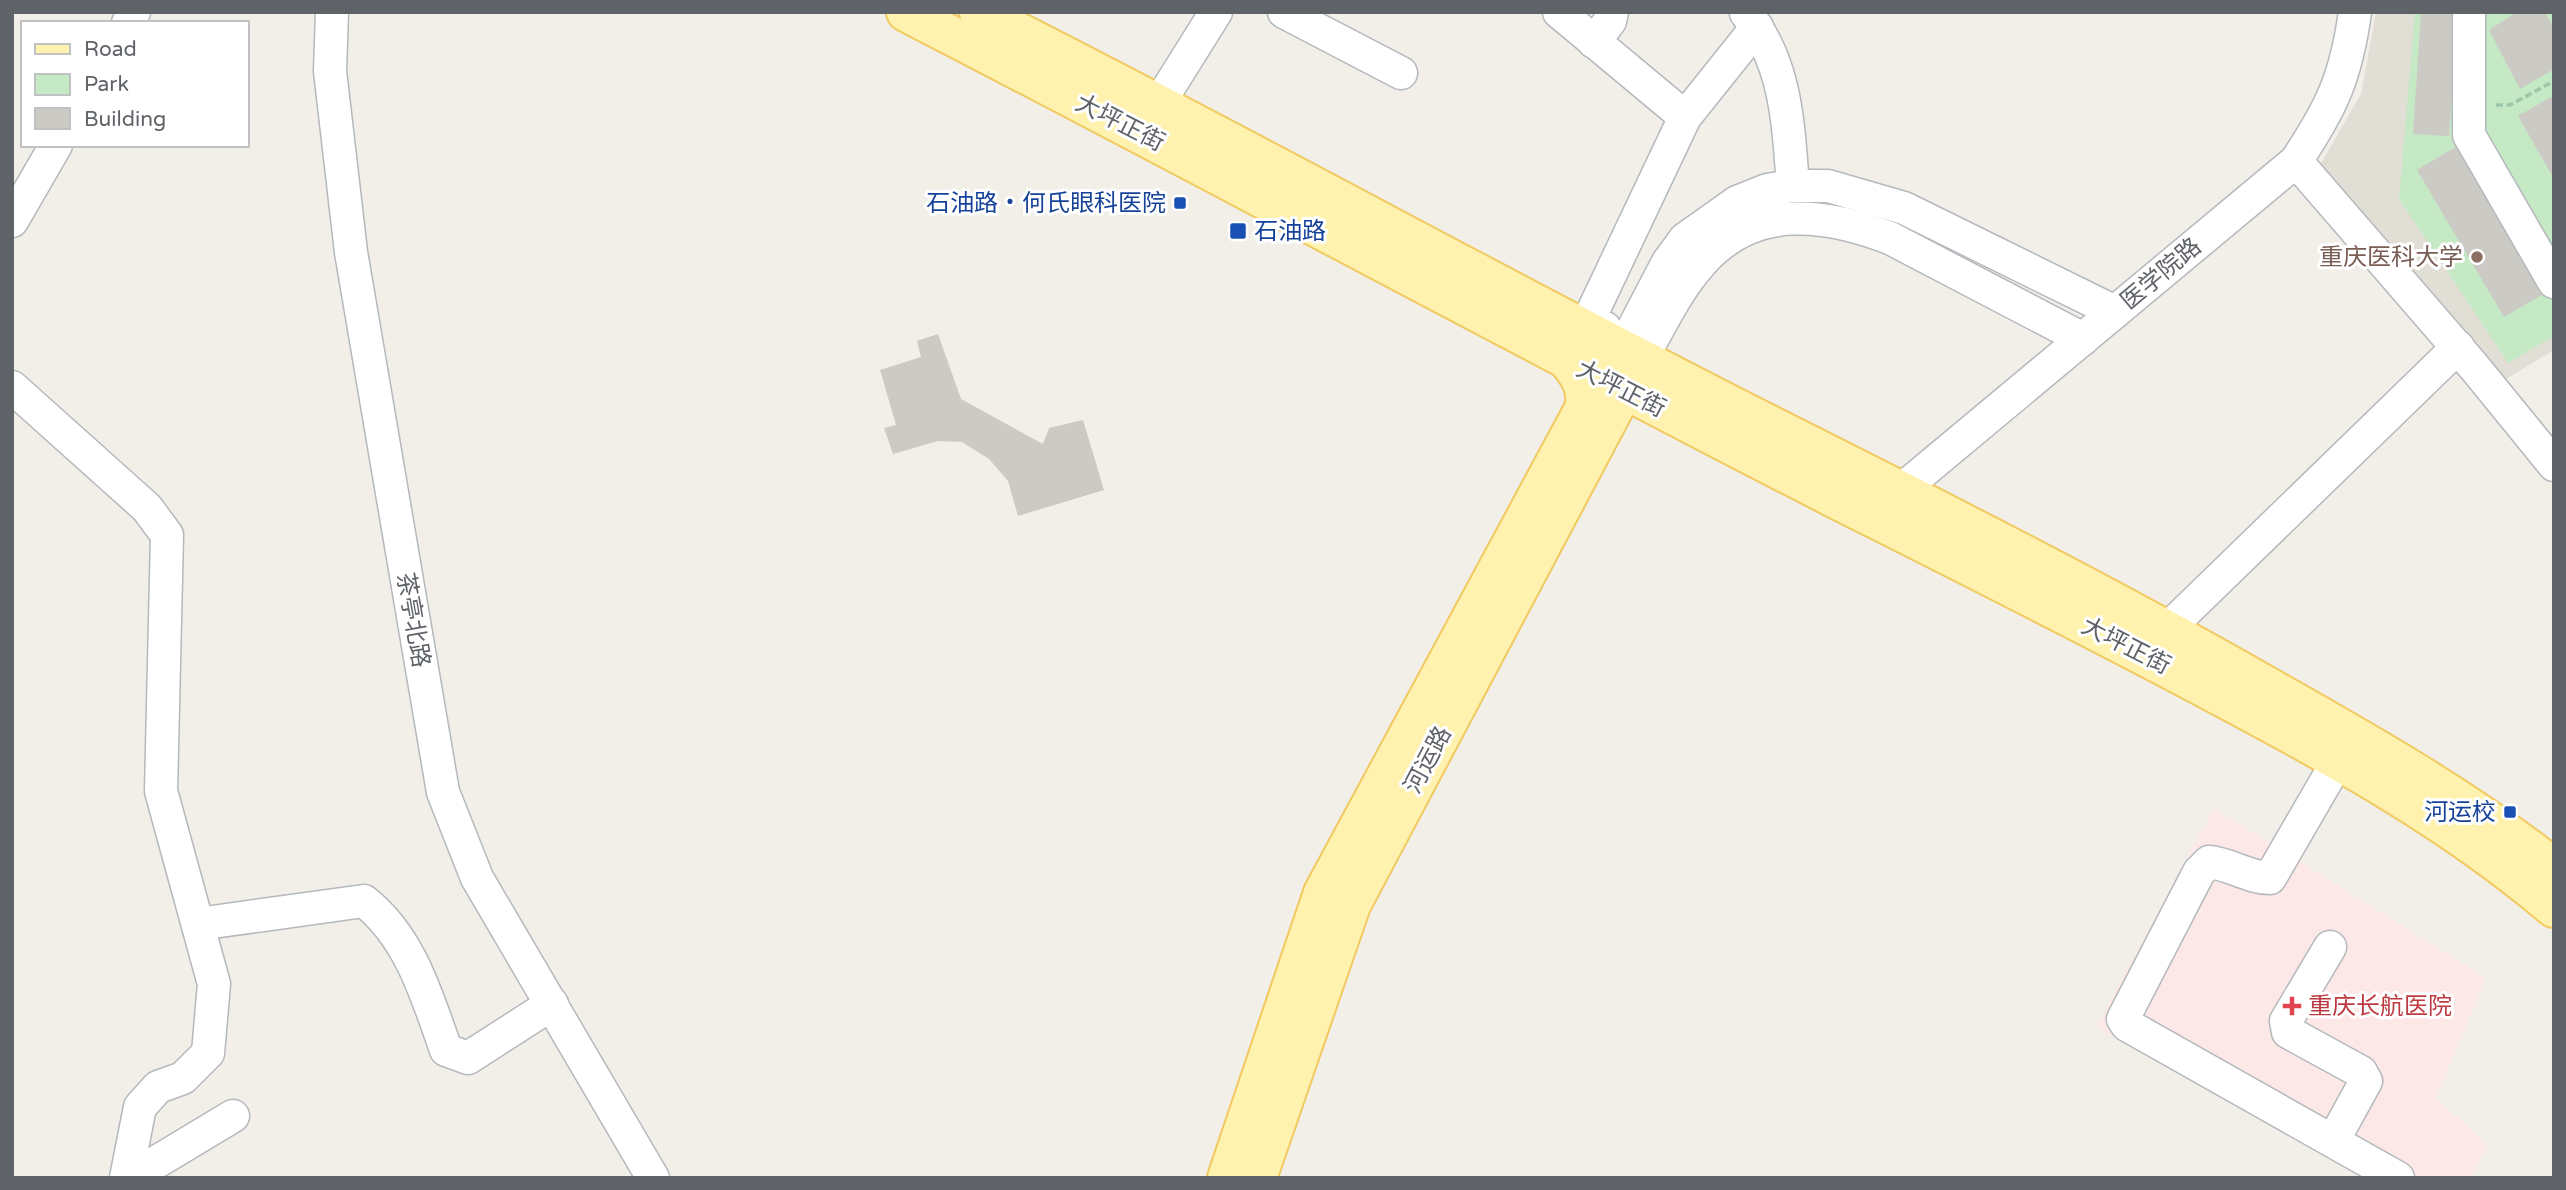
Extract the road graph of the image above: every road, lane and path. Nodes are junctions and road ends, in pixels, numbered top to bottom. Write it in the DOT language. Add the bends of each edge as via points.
graph roads {
  1 [pos="332,12"];
  2 [pos="906,12"];
  3 [pos="979,12"];
  4 [pos="1216,12"];
  5 [pos="1284,12"];
  6 [pos="1559,12"];
  7 [pos="1612,12"];
  8 [pos="2355,12"];
  9 [pos="2469,12"];
  10 [pos="1751,19"];
  11 [pos="1324,21"];
  12 [pos="1594,42"];
  13 [pos="1401,74"];
  14 [pos="2554,81"];
  15 [pos="1160,103"];
  16 [pos="2469,104"];
  17 [pos="1685,117"];
  18 [pos="56,147"];
  19 [pos="2296,161"];
  20 [pos="1793,186"];
  21 [pos="12,221"];
  22 [pos="1668,262"];
  23 [pos="2554,282"];
  24 [pos="2115,312"];
  25 [pos="2083,339"];
  26 [pos="1576,346"];
  27 [pos="2458,348"];
  28 [pos="1629,367"];
  29 [pos="12,387"];
  30 [pos="1683,421"];
  31 [pos="2554,465"];
  32 [pos="1582,471"];
  33 [pos="1900,491"];
  34 [pos="2154,642"];
  35 [pos="2345,747"];
  36 [pos="2554,868"];
  37 [pos="2554,908"];
  38 [pos="198,924"];
  39 [pos="2330,947"];
  40 [pos="552,1004"];
  41 [pos="233,1116"];
  42 [pos="2333,1141"];
  43 [pos="128,1178"];
  44 [pos="653,1178"];
  45 [pos="1227,1178"];
  46 [pos="1256,1178"];
  47 [pos="2399,1178"];
  1 -- 40 [label="street, 茶亭北路" via="330,71 351,252 443,792 477,878"];
  2 -- 26 [label="main road, 大坪正街" via="1205,166"];
  3 -- 15 [label="main road, 大坪正街"];
  4 -- 15 [label="street"];
  5 -- 11 [label="street"];
  6 -- 12 [label="street"];
  7 -- 12 [label="street"];
  8 -- 19 [label="street, 医学院路" via="2347,61 2329,111"];
  9 -- 16 [label="street"];
  10 -- 17 [label="street"];
  10 -- 20 [label="street" via="1776,63 1786,97"];
  11 -- 13 [label="street"];
  12 -- 17 [label="street"];
  14 -- 16 [label="path" via="2510,105"];
  15 -- 26 [label="main road, 大坪正街"];
  16 -- 23 [label="street" via="2469,135"];
  17 -- 26 [label="street"];
  18 -- 21 [label="street"];
  19 -- 24 [label="street, 医学院路"];
  19 -- 27 [label="street"];
  20 -- 22 [label="street" via="1767,190 1709,219 1685,239"];
  20 -- 24 [label="street" via="1828,186 1904,208"];
  22 -- 26 [label="street" via="1628,315"];
  22 -- 28 [label="street"];
  24 -- 25 [label="street, 医学院路"];
  25 -- 28 [label="street" via="1890,238 1857,225 1802,216 1749,229 1703,260"];
  25 -- 33 [label="street, 医学院路"];
  26 -- 28 [label="main road, 大坪正街"];
  26 -- 45 [label="main road, 河运路" via="1586,396 1584,409 1323,893"];
  27 -- 31 [label="street"];
  27 -- 34 [label="street"];
  28 -- 30 [label="main road, 大坪正街"];
  28 -- 32 [label="main road, 河运路"];
  28 -- 33 [label="main road, 大坪正街"];
  29 -- 38 [label="street" via="147,508 167,535 161,791"];
  30 -- 32 [label="main road" via="1661,420 1630,428"];
  30 -- 34 [label="main road, 大坪正街"];
  32 -- 46 [label="main road, 河运路" via="1351,905"];
  33 -- 34 [label="main road, 大坪正街"];
  34 -- 35 [label="main road, 大坪正街"];
  35 -- 36 [label="main road" via="2496,823"];
  35 -- 37 [label="main road"];
  35 -- 42 [label="street" via="2270,878 2259,878 2226,863 2209,862 2199,872 2123,1019"];
  38 -- 40 [label="street" via="364,901 387,919 422,981 446,1051 468,1058"];
  38 -- 43 [label="street" via="214,984 208,1053 183,1078 158,1087 140,1107"];
  39 -- 42 [label="street" via="2286,1021 2288,1032 2361,1072 2366,1081"];
  40 -- 44 [label="street, 茶亭北路"];
  41 -- 43 [label="street"];
  42 -- 47 [label="street"];
}
